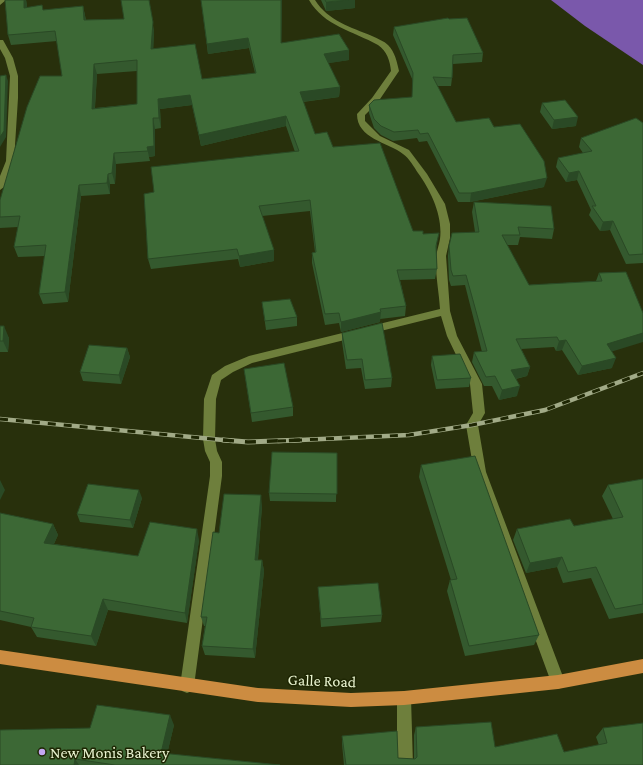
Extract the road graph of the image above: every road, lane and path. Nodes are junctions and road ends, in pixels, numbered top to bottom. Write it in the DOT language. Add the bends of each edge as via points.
graph roads {
  1 [pos="3,0"];
  2 [pos="312,0"];
  3 [pos="0,3"];
  4 [pos="0,42"];
  5 [pos="0,187"];
  6 [pos="445,311"];
  7 [pos="0,657"];
  8 [pos="643,666"];
  9 [pos="558,682"];
  10 [pos="187,686"];
  11 [pos="404,698"];
  12 [pos="405,765"];
  1 -- 3 [label="street"];
  2 -- 6 [label="street" via="316,8 327,18 386,47 394,61 395,71 375,100 361,114 361,121 377,138 406,152 423,174 440,204 445,224 441,256"];
  4 -- 5 [label="street" via="9,58 14,76 14,98 10,161"];
  6 -- 9 [label="street" via="452,336 476,384 479,413 472,425 480,472"];
  6 -- 10 [label="street" via="249,360 216,378 210,398 209,439 216,462 216,476"];
  7 -- 10 [label="highway, Galle Road"];
  8 -- 9 [label="highway, Galle Road"];
  9 -- 11 [label="highway, Galle Road"];
  10 -- 11 [label="highway, Galle Road" via="258,695 351,700"];
  11 -- 12 [label="street"];
}
